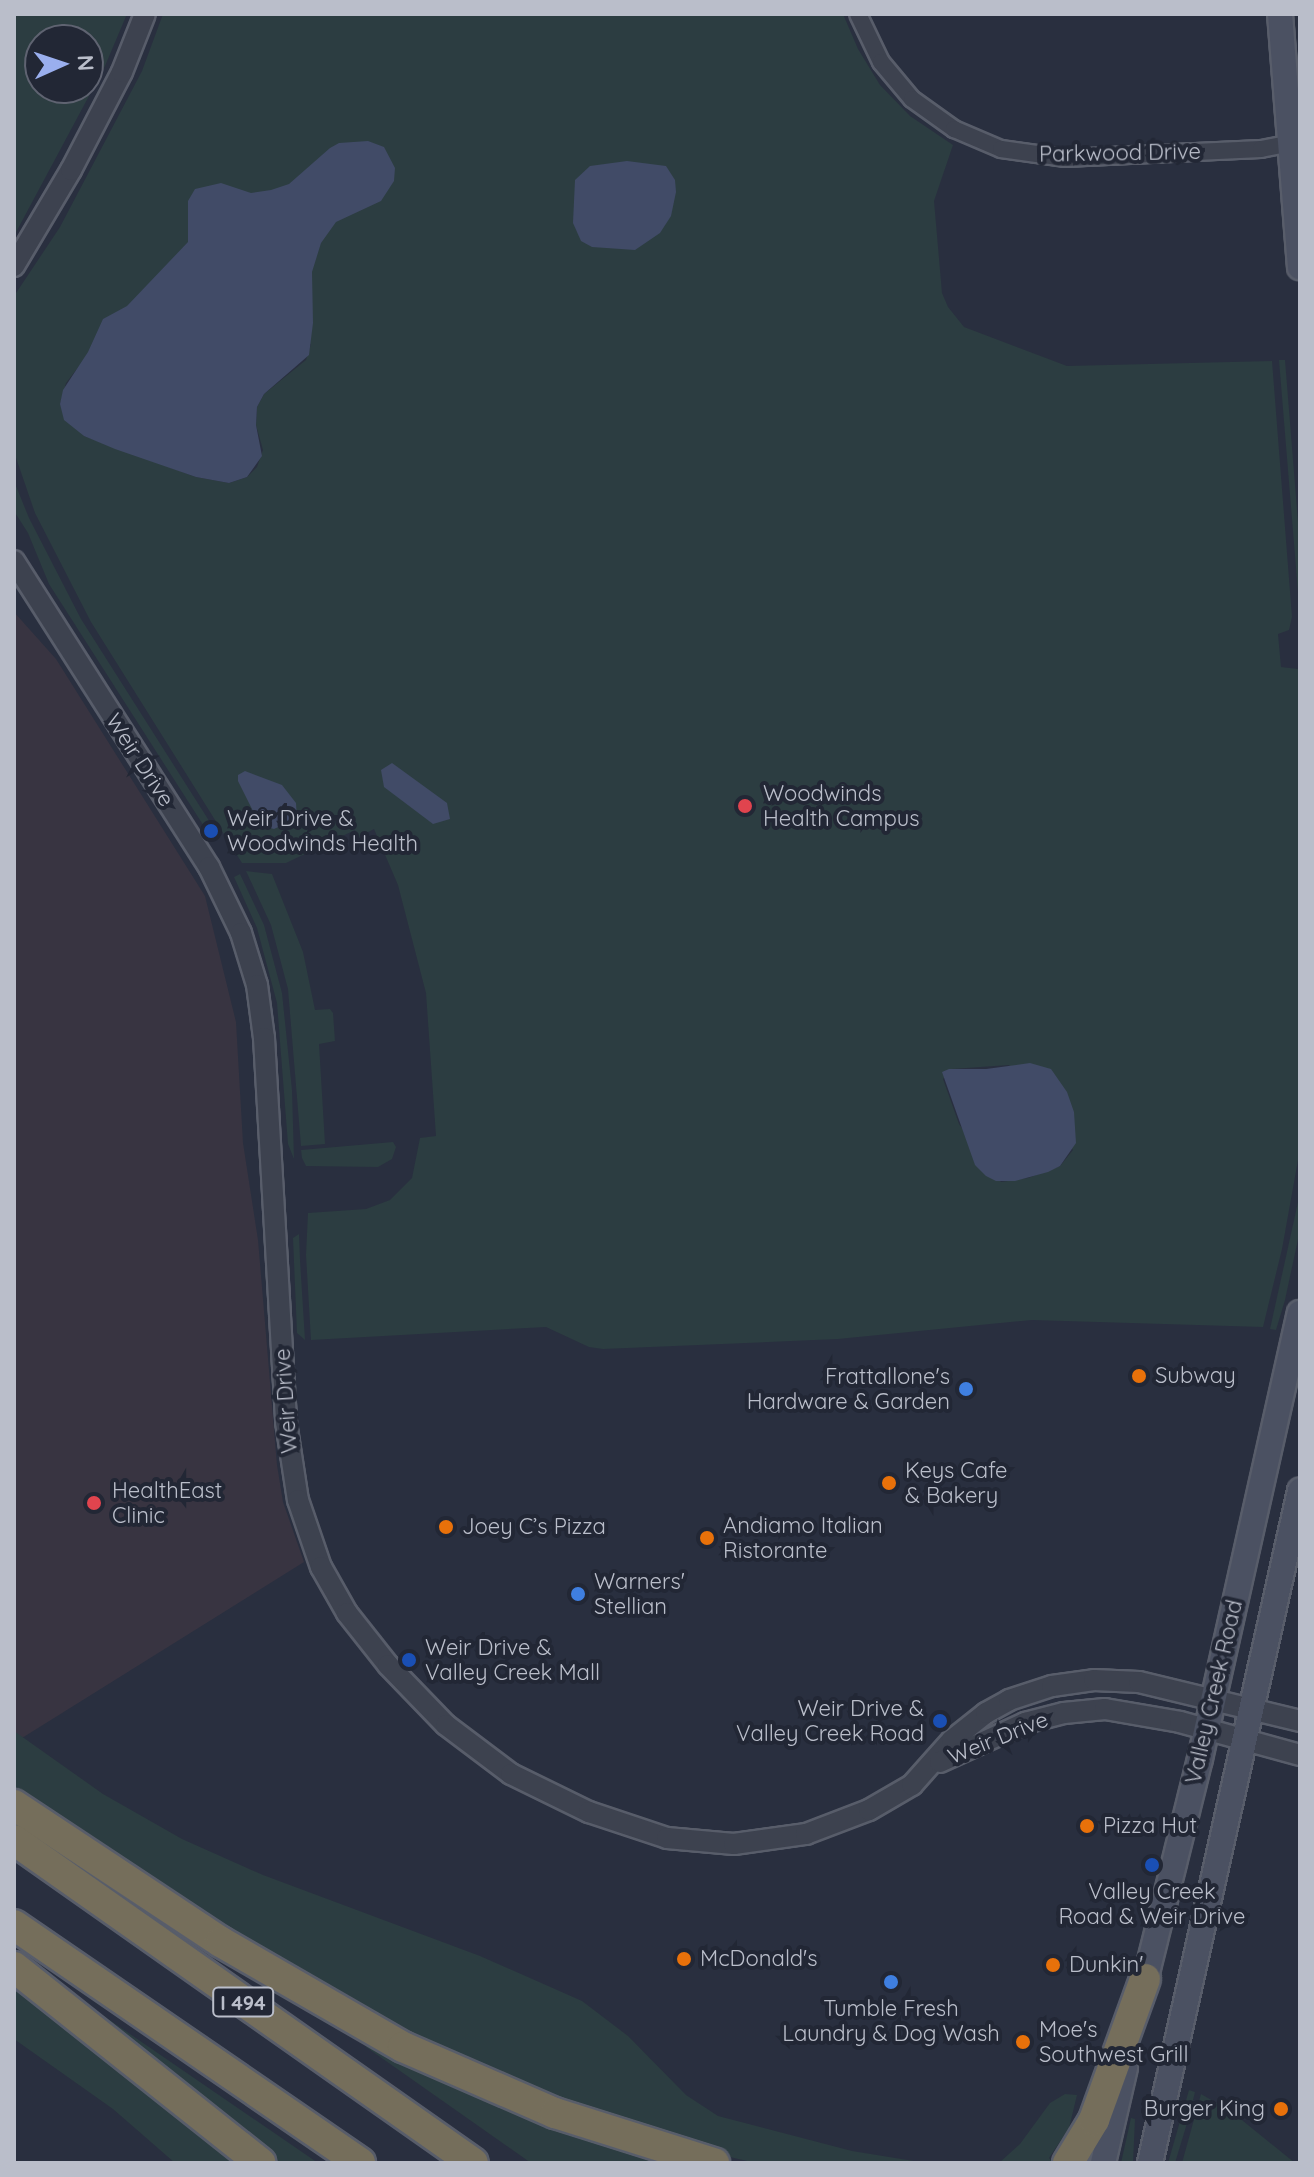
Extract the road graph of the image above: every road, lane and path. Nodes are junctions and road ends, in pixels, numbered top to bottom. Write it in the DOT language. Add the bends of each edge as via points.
graph roads {
  1 [pos="145,14"];
  2 [pos="858,14"];
  3 [pos="1280,14"];
  4 [pos="1295,143"];
  5 [pos="14,266"];
  6 [pos="1300,267"];
  7 [pos="14,561"];
  8 [pos="1300,1313"];
  9 [pos="1300,1491"];
  10 [pos="1213,1698"];
  11 [pos="1252,1709"];
  12 [pos="1300,1721"];
  13 [pos="1207,1729"];
  14 [pos="1245,1740"];
  15 [pos="1300,1755"];
  16 [pos="931,1767"];
  17 [pos="14,1805"];
  18 [pos="14,1840"];
  19 [pos="14,1925"];
  20 [pos="14,1967"];
  21 [pos="1145,1979"];
  22 [pos="260,2163"];
  23 [pos="360,2163"];
  24 [pos="473,2163"];
  25 [pos="714,2163"];
  26 [pos="1068,2163"];
  27 [pos="1103,2163"];
  28 [pos="1150,2163"];
  1 -- 5 [label="street" via="84,146"];
  2 -- 4 [label="street, Parkwood Drive" via="881,62 912,99 954,129 1001,149 1065,158"];
  3 -- 4 [label="main road"];
  4 -- 6 [label="main road"];
  7 -- 16 [label="street, Weir Drive" via="209,867 250,958 264,1038 293,1481 321,1567 356,1626 438,1717 492,1762 557,1798 658,1836 734,1844 806,1834 876,1806"];
  8 -- 10 [label="main road, Valley Creek Road"];
  9 -- 11 [label="main road, Valley Creek Road"];
  10 -- 11 [label="street, Weir Drive"];
  10 -- 13 [label="main road, Valley Creek Road"];
  10 -- 16 [label="street, Weir Drive" via="1123,1680 1052,1686 986,1713 952,1740"];
  11 -- 12 [label="street, Weir Drive"];
  11 -- 14 [label="main road, Valley Creek Road"];
  13 -- 14 [label="street, Weir Drive"];
  13 -- 16 [label="street, Weir Drive" via="1121,1710 1072,1711 1001,1732"];
  13 -- 21 [label="main road, Valley Creek Road"];
  14 -- 15 [label="street, Weir Drive"];
  14 -- 28 [label="main road, Valley Creek Road"];
  17 -- 25 [label="highway" via="221,1942 403,2047 555,2113"];
  18 -- 24 [label="highway, I 494"];
  19 -- 23 [label="highway"];
  20 -- 22 [label="highway"];
  21 -- 26 [label="highway" via="1094,2120"];
  21 -- 27 [label="main road, Valley Creek Road"];
}
